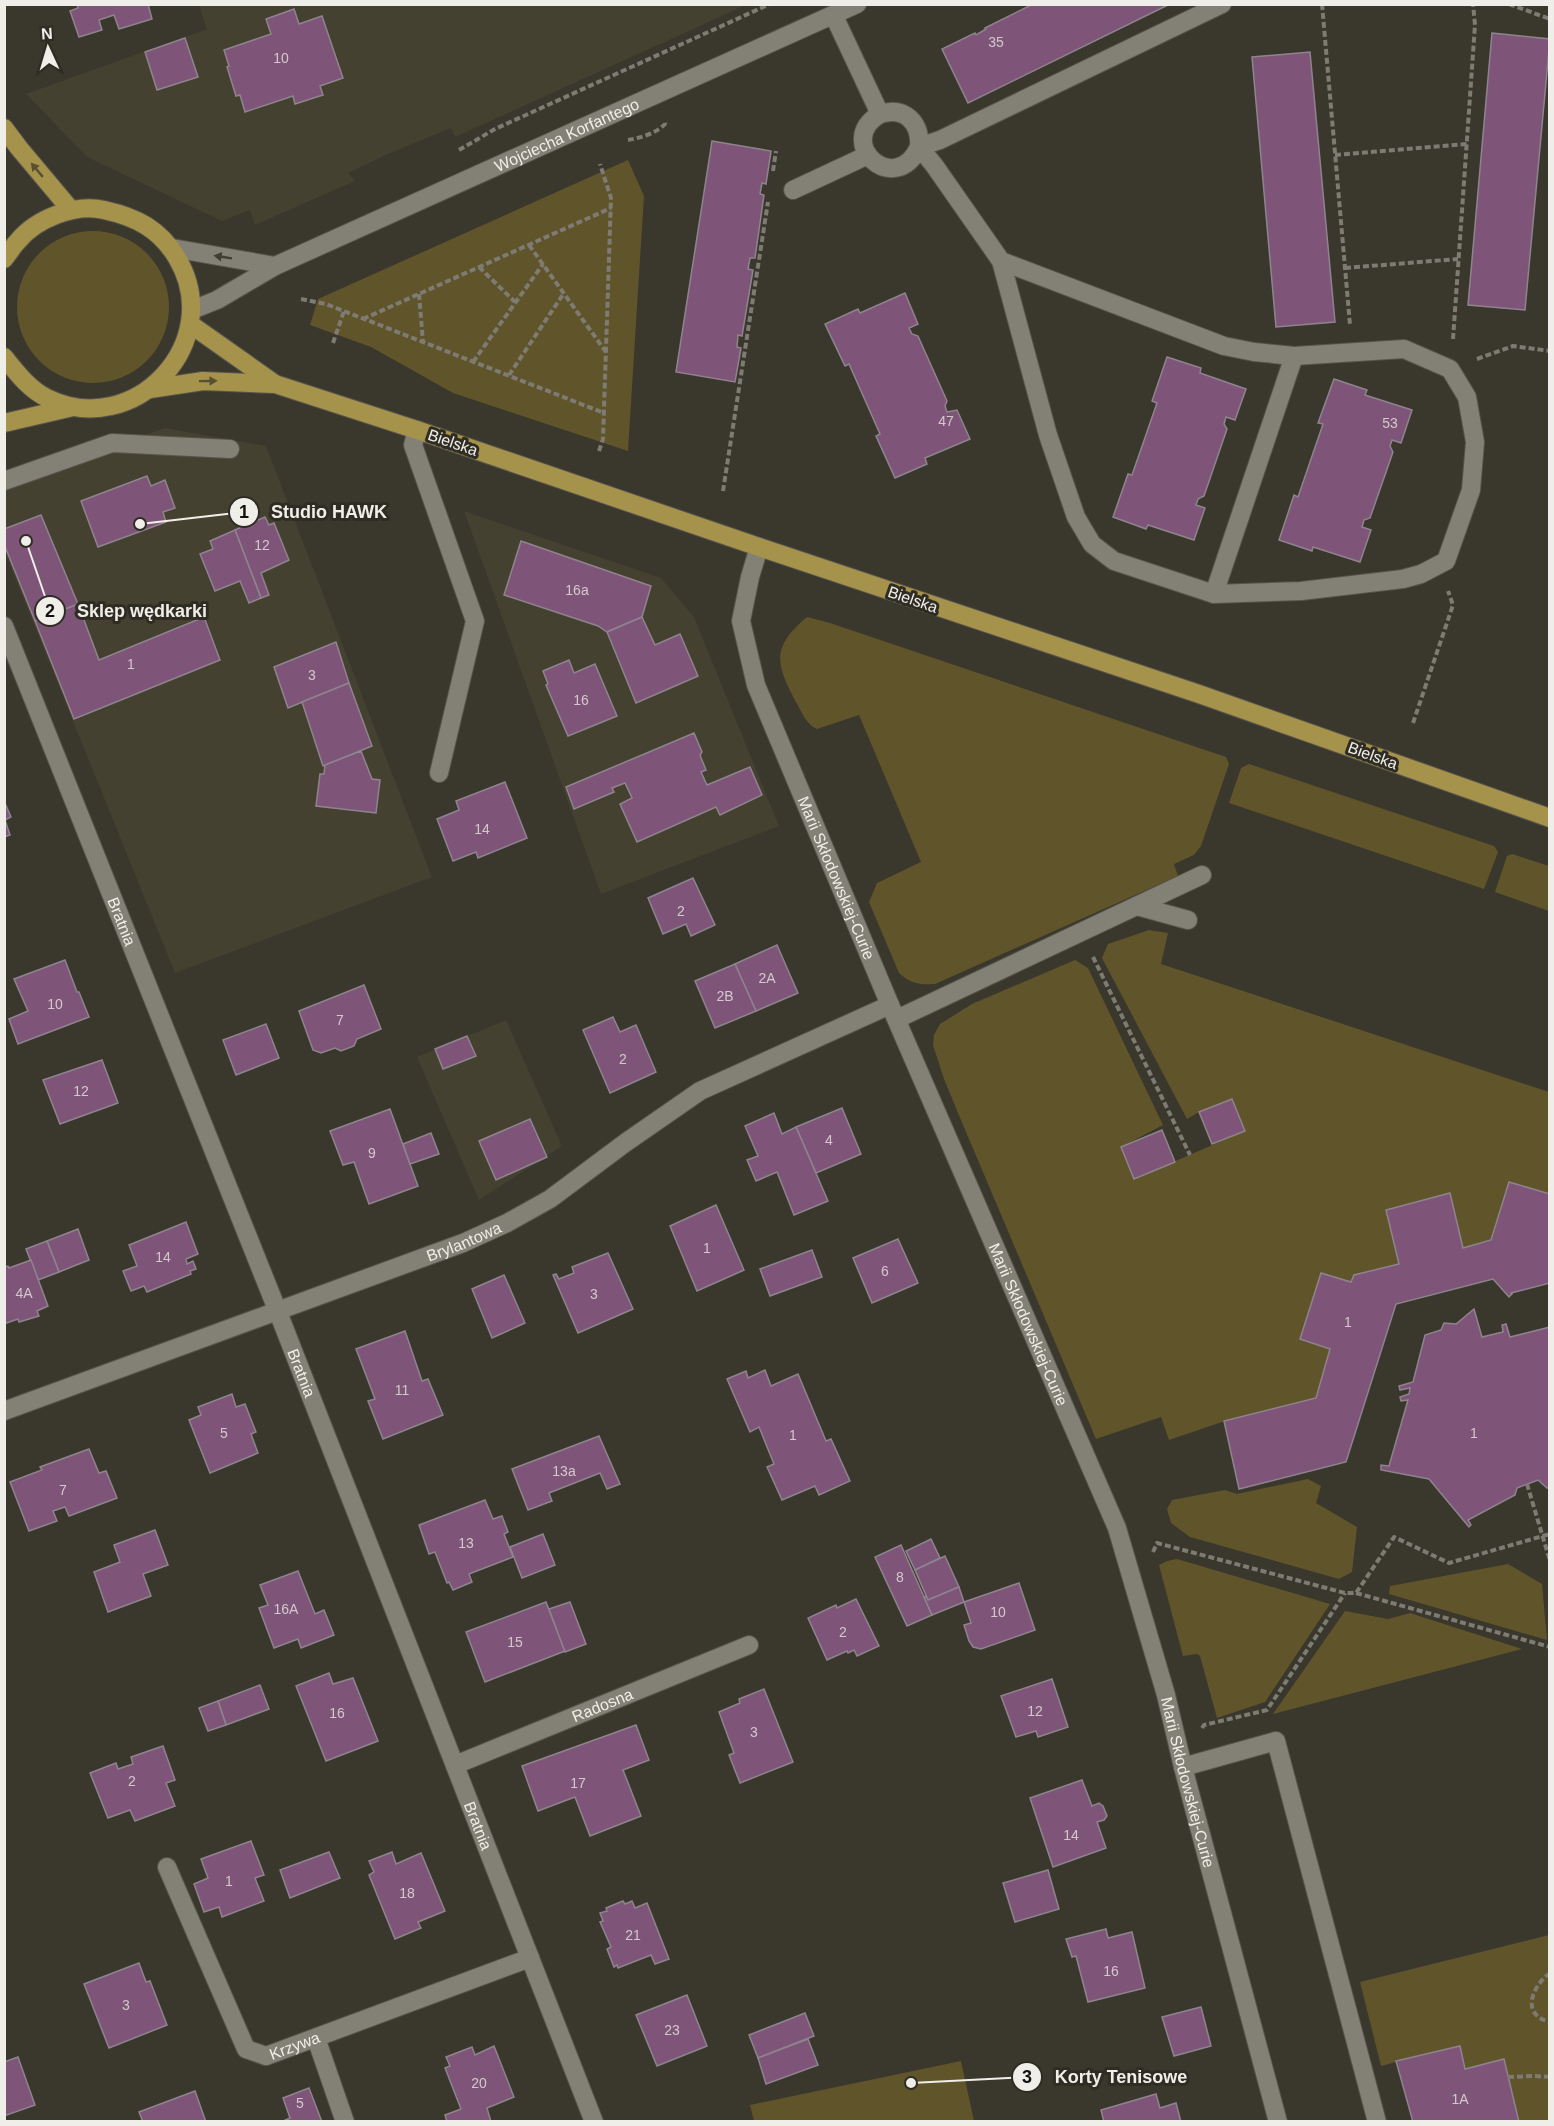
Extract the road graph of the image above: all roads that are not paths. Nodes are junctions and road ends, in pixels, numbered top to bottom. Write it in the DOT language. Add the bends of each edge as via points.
graph roads {
  1 [pos="857,4"];
  2 [pos="1222,4"];
  3 [pos="834,16"];
  4 [pos="880,114"];
  5 [pos="4,128"];
  6 [pos="919,147"];
  7 [pos="868,155"];
  8 [pos="793,190"];
  9 [pos="71,210"];
  10 [pos="172,248"];
  11 [pos="4,259"];
  12 [pos="1000,261"];
  13 [pos="275,266"];
  14 [pos="191,317"];
  15 [pos="1294,356"];
  16 [pos="4,357"];
  17 [pos="275,384"];
  18 [pos="150,389"];
  19 [pos="76,407"];
  20 [pos="4,423"];
  21 [pos="417,430"];
  22 [pos="230,449"];
  23 [pos="4,481"];
  24 [pos="759,547"];
  25 [pos="1214,594"];
  26 [pos="4,626"];
  27 [pos="439,772"];
  28 [pos="1550,818"];
  29 [pos="1202,875"];
  30 [pos="1137,906"];
  31 [pos="1188,920"];
  32 [pos="894,1012"];
  33 [pos="278,1312"];
  34 [pos="4,1411"];
  35 [pos="749,1645"];
  36 [pos="455,1765"];
  37 [pos="1183,1767"];
  38 [pos="167,1867"];
  39 [pos="530,1958"];
  40 [pos="316,2038"];
  41 [pos="345,2121"];
  42 [pos="594,2121"];
  43 [pos="1278,2121"];
  44 [pos="1377,2121"];
  1 -- 3 [label="street, Wojciecha Korfantego"];
  2 -- 6 [label="street"];
  3 -- 4 [label="street"];
  3 -- 13 [label="street, Wojciecha Korfantego"];
  4 -- 6 [label="street" via="896,112 912,121 920,137"];
  4 -- 7 [label="street" via="871,119 863,135"];
  9 -- 5 [label="main road, one-way"];
  6 -- 7 [label="street" via="908,163 899,167 880,166"];
  6 -- 12 [label="street"];
  7 -- 8 [label="street"];
  9 -- 10 [label="main road" via="99,209 127,215 152,228"];
  9 -- 11 [label="main road" via="43,221 19,239"];
  13 -- 10 [label="street, one-way"];
  10 -- 14 [label="main road" via="188,282"];
  12 -- 15 [label="street" via="1224,346"];
  12 -- 25 [label="street" via="1052,446 1076,518 1092,544 1114,561"];
  13 -- 14 [label="street, Wojciecha Korfantego"];
  14 -- 17 [label="main road, Bielska"];
  14 -- 18 [label="main road" via="183,349 169,371"];
  15 -- 25 [label="street"];
  15 -- 25 [label="street" via="1404,349 1450,369 1467,397 1475,442 1471,490 1446,561 1421,574 1301,591"];
  16 -- 19 [label="main road" via="23,381 47,398"];
  18 -- 17 [label="main road, Bielska, one-way" via="203,381"];
  17 -- 21 [label="main road, Bielska"];
  18 -- 19 [label="main road" via="119,403"];
  19 -- 20 [label="main road"];
  21 -- 24 [label="main road, Bielska"];
  21 -- 27 [label="street" via="413,445 475,621"];
  22 -- 23 [label="street" via="112,443"];
  24 -- 28 [label="main road, Bielska" via="1199,694"];
  24 -- 32 [label="street, Marii Skłodowskiej-Curie" via="741,621 756,685"];
  26 -- 33 [label="street, Bratnia"];
  29 -- 30 [label="street, Brylantowa"];
  30 -- 31 [label="street"];
  30 -- 32 [label="street, Brylantowa"];
  32 -- 33 [label="street, Brylantowa" via="700,1091 550,1199 507,1223"];
  32 -- 37 [label="street, Marii Skłodowskiej-Curie" via="1118,1528"];
  33 -- 34 [label="street, Brylantowa"];
  33 -- 36 [label="street, Bratnia"];
  35 -- 36 [label="street, Radosna"];
  36 -- 39 [label="street, Bratnia"];
  37 -- 43 [label="street, Marii Skłodowskiej-Curie"];
  37 -- 44 [label="street" via="1276,1741"];
  38 -- 40 [label="street, Krzywa" via="246,2049 266,2056"];
  39 -- 40 [label="street, Krzywa"];
  39 -- 42 [label="street, Bratnia"];
  40 -- 41 [label="street"];
}
